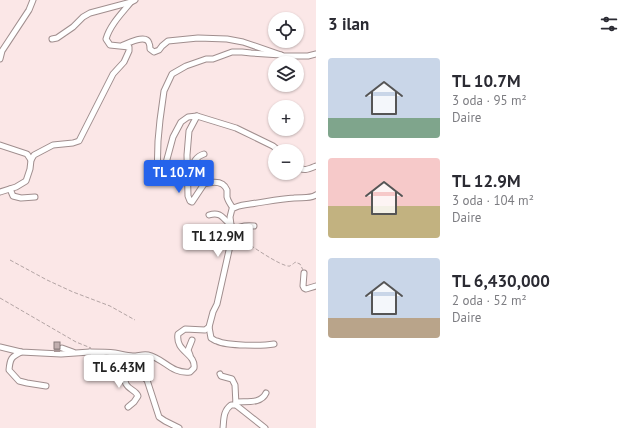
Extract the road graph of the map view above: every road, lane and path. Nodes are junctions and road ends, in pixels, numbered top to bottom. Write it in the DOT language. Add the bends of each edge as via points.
graph roads {
  1 [pos="33,0"];
  2 [pos="133,1"];
  3 [pos="52,39"];
  4 [pos="120,46"];
  5 [pos="316,54"];
  6 [pos="281,55"];
  7 [pos="0,59"];
  8 [pos="197,116"];
  9 [pos="269,144"];
  10 [pos="0,145"];
  11 [pos="204,154"];
  12 [pos="31,160"];
  13 [pos="316,166"];
  14 [pos="304,170"];
  15 [pos="188,176"];
  16 [pos="10,189"];
  17 [pos="0,192"];
  18 [pos="316,195"];
  19 [pos="35,197"];
  20 [pos="233,208"];
  21 [pos="209,215"];
  22 [pos="254,226"];
  23 [pos="232,230"];
  24 [pos="10,260"];
  25 [pos="304,274"];
  26 [pos="316,286"];
  27 [pos="0,298"];
  28 [pos="135,320"];
  29 [pos="209,327"];
  30 [pos="192,340"];
  31 [pos="274,344"];
  32 [pos="0,347"];
  33 [pos="62,348"];
  34 [pos="92,351"];
  35 [pos="21,352"];
  36 [pos="76,353"];
  37 [pos="192,358"];
  38 [pos="121,368"];
  39 [pos="220,374"];
  40 [pos="46,386"];
  41 [pos="266,393"];
  42 [pos="236,404"];
  43 [pos="128,407"];
  44 [pos="179,428"];
  45 [pos="223,428"];
  46 [pos="265,428"];
  1 -- 7 [label="street"];
  2 -- 3 [label="street" via="90,13"];
  2 -- 4 [label="street" via="107,35 106,39 110,45"];
  4 -- 6 [label="street" via="143,38 149,42 150,49 154,52 168,41 227,39"];
  4 -- 12 [label="street" via="129,47 129,52 113,74 79,141 53,145 34,155"];
  5 -- 6 [label="street"];
  6 -- 8 [label="street" via="232,52 186,66 172,74 164,91 157,177 163,174 173,137 181,122 188,117"];
  8 -- 9 [label="street" via="236,128"];
  8 -- 15 [label="street" via="189,131"];
  10 -- 12 [label="street" via="27,154"];
  11 -- 15 [label="street" via="194,161"];
  12 -- 16 [label="street" via="26,181"];
  13 -- 14 [label="street"];
  15 -- 20 [label="street" via="190,201 192,202 204,184 218,183 224,185"];
  16 -- 17 [label="street"];
  16 -- 19 [label="street" via="13,196"];
  18 -- 20 [label="street" via="238,205"];
  20 -- 23 [label="street" via="230,217"];
  21 -- 23 [label="street" via="220,214"];
  22 -- 23 [label="street"];
  23 -- 25 [label="path" via="259,251 285,266 291,266 296,262 300,264"];
  23 -- 29 [label="street" via="217,304 212,312"];
  24 -- 28 [label="path" via="47,280 110,306"];
  25 -- 26 [label="street" via="304,288"];
  27 -- 34 [label="path"];
  29 -- 31 [label="street" via="211,338 218,342 267,346"];
  29 -- 37 [label="street" via="204,330 185,329 178,334 178,342 183,351"];
  30 -- 37 [label="street" via="188,350"];
  32 -- 35 [label="street"];
  33 -- 36 [label="street"];
  34 -- 36 [label="street"];
  34 -- 37 [label="street" via="133,356 149,355 179,372 186,373 194,368 195,362"];
  34 -- 38 [label="street" via="108,358"];
  35 -- 36 [label="street"];
  35 -- 40 [label="street" via="10,360 9,370 19,381"];
  38 -- 43 [label="street" via="127,385 138,396"];
  38 -- 44 [label="street" via="141,375 147,380 159,416"];
  39 -- 42 [label="street" via="232,379 235,385"];
  41 -- 42 [label="street" via="255,402"];
  42 -- 45 [label="street" via="224,412"];
  42 -- 46 [label="street"];
}
